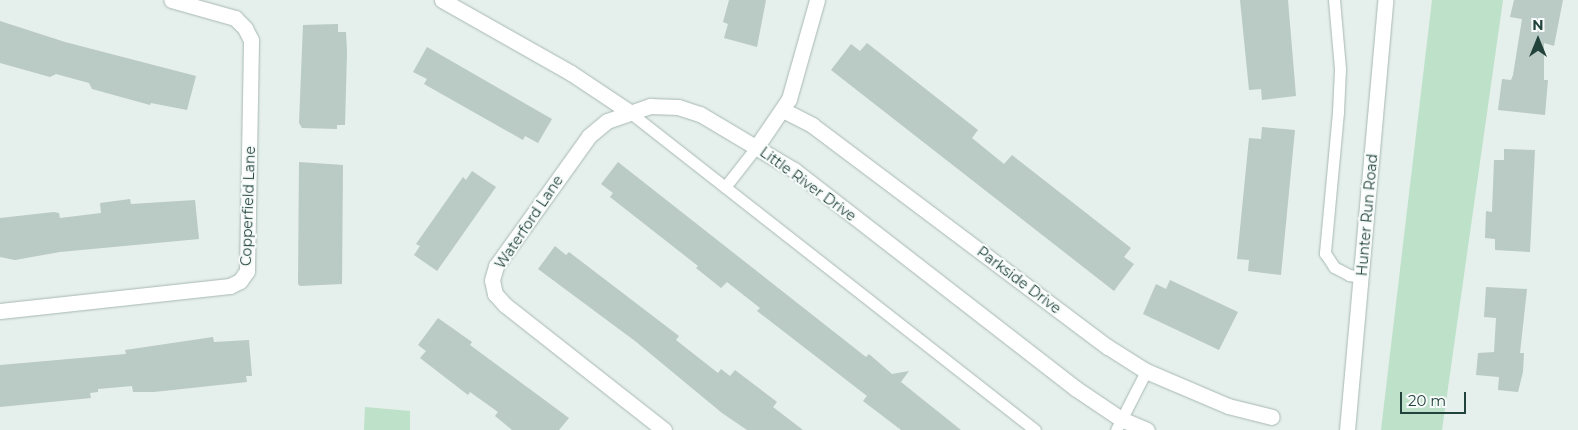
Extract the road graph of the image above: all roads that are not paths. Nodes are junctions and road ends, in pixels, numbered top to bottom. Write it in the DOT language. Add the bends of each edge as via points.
graph roads {
  1 [pos="171,0"];
  2 [pos="442,0"];
  3 [pos="816,0"];
  4 [pos="1334,0"];
  5 [pos="1384,0"];
  6 [pos="783,110"];
  7 [pos="628,111"];
  8 [pos="757,146"];
  9 [pos="725,187"];
  10 [pos="1361,277"];
  11 [pos="0,311"];
  12 [pos="1146,371"];
  13 [pos="1272,416"];
  14 [pos="1118,425"];
  15 [pos="664,430"];
  16 [pos="1036,430"];
  17 [pos="1147,430"];
  18 [pos="1348,430"];
  1 -- 11 [label="street, Copperfield Lane" via="235,18 251,40 247,271 240,281 230,286"];
  2 -- 7 [label="street" via="571,73"];
  3 -- 6 [label="street" via="796,81"];
  4 -- 10 [label="lane" via="1340,69 1325,253 1334,267"];
  5 -- 10 [label="street, Hunter Run Road"];
  6 -- 8 [label="street"];
  6 -- 12 [label="street, Parkside Drive" via="812,125 1108,347"];
  7 -- 8 [label="street, Little River Drive" via="650,106 678,107 700,114"];
  7 -- 9 [label="lane"];
  7 -- 15 [label="street, Waterford Lane" via="607,121 588,136 496,266 492,280 495,294 504,305"];
  8 -- 9 [label="lane"];
  8 -- 14 [label="street, Little River Drive" via="794,170"];
  9 -- 16 [label="lane"];
  10 -- 18 [label="street, Hunter Run Road"];
  12 -- 13 [label="street, Parkside Drive" via="1228,406"];
  12 -- 14 [label="lane"];
  14 -- 17 [label="street, Little River Drive"];
}
